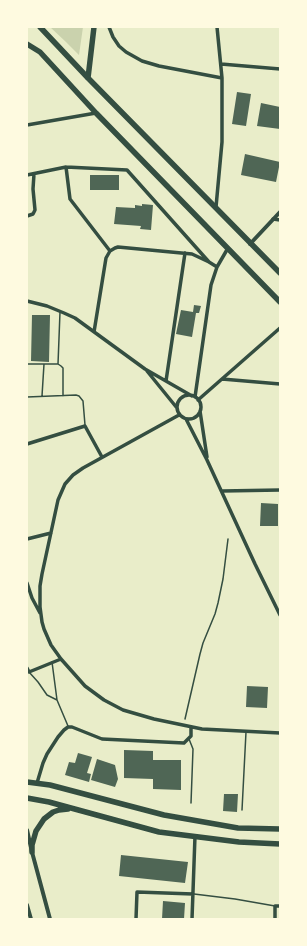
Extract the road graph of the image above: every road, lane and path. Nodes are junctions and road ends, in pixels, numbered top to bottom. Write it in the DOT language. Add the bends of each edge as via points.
graph roads {
  1 [pos="40,27"];
  2 [pos="94,27"];
  3 [pos="109,27"];
  4 [pos="217,27"];
  5 [pos="27,44"];
  6 [pos="221,64"];
  7 [pos="280,69"];
  8 [pos="88,78"];
  9 [pos="222,78"];
  10 [pos="96,113"];
  11 [pos="27,126"];
  12 [pos="66,167"];
  13 [pos="34,174"];
  14 [pos="27,175"];
  15 [pos="216,208"];
  16 [pos="280,212"];
  17 [pos="27,216"];
  18 [pos="273,219"];
  19 [pos="280,220"];
  20 [pos="250,244"];
  21 [pos="228,248"];
  22 [pos="110,251"];
  23 [pos="185,252"];
  24 [pos="209,262"];
  25 [pos="217,266"];
  26 [pos="280,273"];
  27 [pos="27,301"];
  28 [pos="280,302"];
  29 [pos="60,311"];
  30 [pos="280,328"];
  31 [pos="94,332"];
  32 [pos="27,364"];
  33 [pos="44,364"];
  34 [pos="58,364"];
  35 [pos="145,369"];
  36 [pos="222,378"];
  37 [pos="166,381"];
  38 [pos="280,384"];
  39 [pos="27,396"];
  40 [pos="42,396"];
  41 [pos="63,396"];
  42 [pos="195,398"];
  43 [pos="177,408"];
  44 [pos="200,410"];
  45 [pos="179,415"];
  46 [pos="186,419"];
  47 [pos="85,426"];
  48 [pos="27,444"];
  49 [pos="102,457"];
  50 [pos="207,460"];
  51 [pos="280,490"];
  52 [pos="222,491"];
  53 [pos="51,533"];
  54 [pos="27,539"];
  55 [pos="228,539"];
  56 [pos="27,583"];
  57 [pos="32,599"];
  58 [pos="27,601"];
  59 [pos="40,614"];
  60 [pos="280,615"];
  61 [pos="61,659"];
  62 [pos="52,662"];
  63 [pos="28,670"];
  64 [pos="56,700"];
  65 [pos="184,725"];
  66 [pos="68,727"];
  67 [pos="191,727"];
  68 [pos="246,732"];
  69 [pos="280,733"];
  70 [pos="189,739"];
  71 [pos="27,782"];
  72 [pos="37,783"];
  73 [pos="27,798"];
  74 [pos="191,803"];
  75 [pos="72,808"];
  76 [pos="242,810"];
  77 [pos="280,829"];
  78 [pos="27,830"];
  79 [pos="195,836"];
  80 [pos="280,844"];
  81 [pos="32,852"];
  82 [pos="193,894"];
  83 [pos="27,905"];
  84 [pos="275,906"];
  85 [pos="280,906"];
  86 [pos="31,919"];
  87 [pos="50,919"];
  88 [pos="136,919"];
  89 [pos="192,919"];
  90 [pos="275,919"];
  1 -- 8 [label="main road"];
  2 -- 8 [label="main road"];
  3 -- 9 [label="street" via="119,46 142,61"];
  4 -- 6 [label="street"];
  5 -- 10 [label="main road" via="40,52"];
  6 -- 7 [label="street"];
  6 -- 9 [label="street"];
  8 -- 15 [label="main road"];
  9 -- 15 [label="street" via="222,142"];
  10 -- 11 [label="street"];
  10 -- 21 [label="main road"];
  12 -- 13 [label="street"];
  12 -- 22 [label="street" via="70,199"];
  12 -- 24 [label="street" via="127,170"];
  13 -- 14 [label="street"];
  13 -- 17 [label="street" via="34,212"];
  15 -- 20 [label="main road"];
  16 -- 18 [label="street"];
  18 -- 19 [label="street"];
  18 -- 20 [label="street"];
  20 -- 26 [label="main road"];
  21 -- 25 [label="street"];
  21 -- 28 [label="main road"];
  22 -- 23 [label="street" via="118,247"];
  22 -- 31 [label="street" via="106,258"];
  23 -- 24 [label="street"];
  23 -- 37 [label="street"];
  24 -- 25 [label="street"];
  25 -- 42 [label="street" via="209,293"];
  27 -- 29 [label="street"];
  29 -- 31 [label="street"];
  29 -- 34 [label="lane"];
  30 -- 36 [label="street"];
  31 -- 35 [label="street"];
  32 -- 33 [label="lane"];
  33 -- 34 [label="lane"];
  33 -- 40 [label="lane"];
  34 -- 41 [label="lane" via="63,368"];
  35 -- 37 [label="street"];
  35 -- 43 [label="street"];
  36 -- 38 [label="street"];
  36 -- 42 [label="street"];
  37 -- 42 [label="street"];
  39 -- 40 [label="lane"];
  40 -- 41 [label="lane"];
  41 -- 47 [label="lane" via="79,396 82,400"];
  42 -- 43 [label="street" via="188,395 181,398"];
  42 -- 44 [label="street" via="200,403"];
  43 -- 45 [label="street"];
  44 -- 46 [label="street" via="193,419"];
  44 -- 50 [label="street"];
  45 -- 46 [label="street"];
  45 -- 49 [label="street"];
  46 -- 50 [label="street"];
  47 -- 48 [label="street"];
  47 -- 49 [label="street"];
  49 -- 53 [label="street" via="78,471 65,484 58,500"];
  50 -- 52 [label="street"];
  51 -- 52 [label="street"];
  52 -- 60 [label="street"];
  53 -- 54 [label="street"];
  53 -- 59 [label="street" via="41,580"];
  55 -- 65 [label="path" via="220,593 215,614 203,643"];
  56 -- 57 [label="street"];
  57 -- 58 [label="street"];
  57 -- 59 [label="street"];
  59 -- 61 [label="street" via="45,633"];
  61 -- 62 [label="street"];
  61 -- 65 [label="street" via="85,686 109,703 133,713"];
  62 -- 63 [label="street"];
  62 -- 64 [label="lane"];
  63 -- 64 [label="lane" via="47,695"];
  64 -- 66 [label="lane"];
  65 -- 67 [label="street"];
  66 -- 70 [label="street" via="102,738 184,743"];
  66 -- 72 [label="street" via="47,754"];
  67 -- 68 [label="street"];
  67 -- 70 [label="street"];
  68 -- 69 [label="street"];
  68 -- 76 [label="lane"];
  70 -- 74 [label="lane" via="193,749"];
  71 -- 72 [label="main road"];
  72 -- 77 [label="main road" via="164,815 238,828"];
  73 -- 75 [label="main road"];
  75 -- 79 [label="main road" via="159,832"];
  75 -- 81 [label="main road" via="53,812 44,819 36,831"];
  78 -- 81 [label="street"];
  79 -- 80 [label="main road"];
  79 -- 82 [label="street"];
  81 -- 87 [label="street"];
  82 -- 84 [label="lane"];
  82 -- 88 [label="street" via="137,892"];
  82 -- 89 [label="street"];
  83 -- 86 [label="street"];
  84 -- 85 [label="street"];
  84 -- 90 [label="street"];
}
